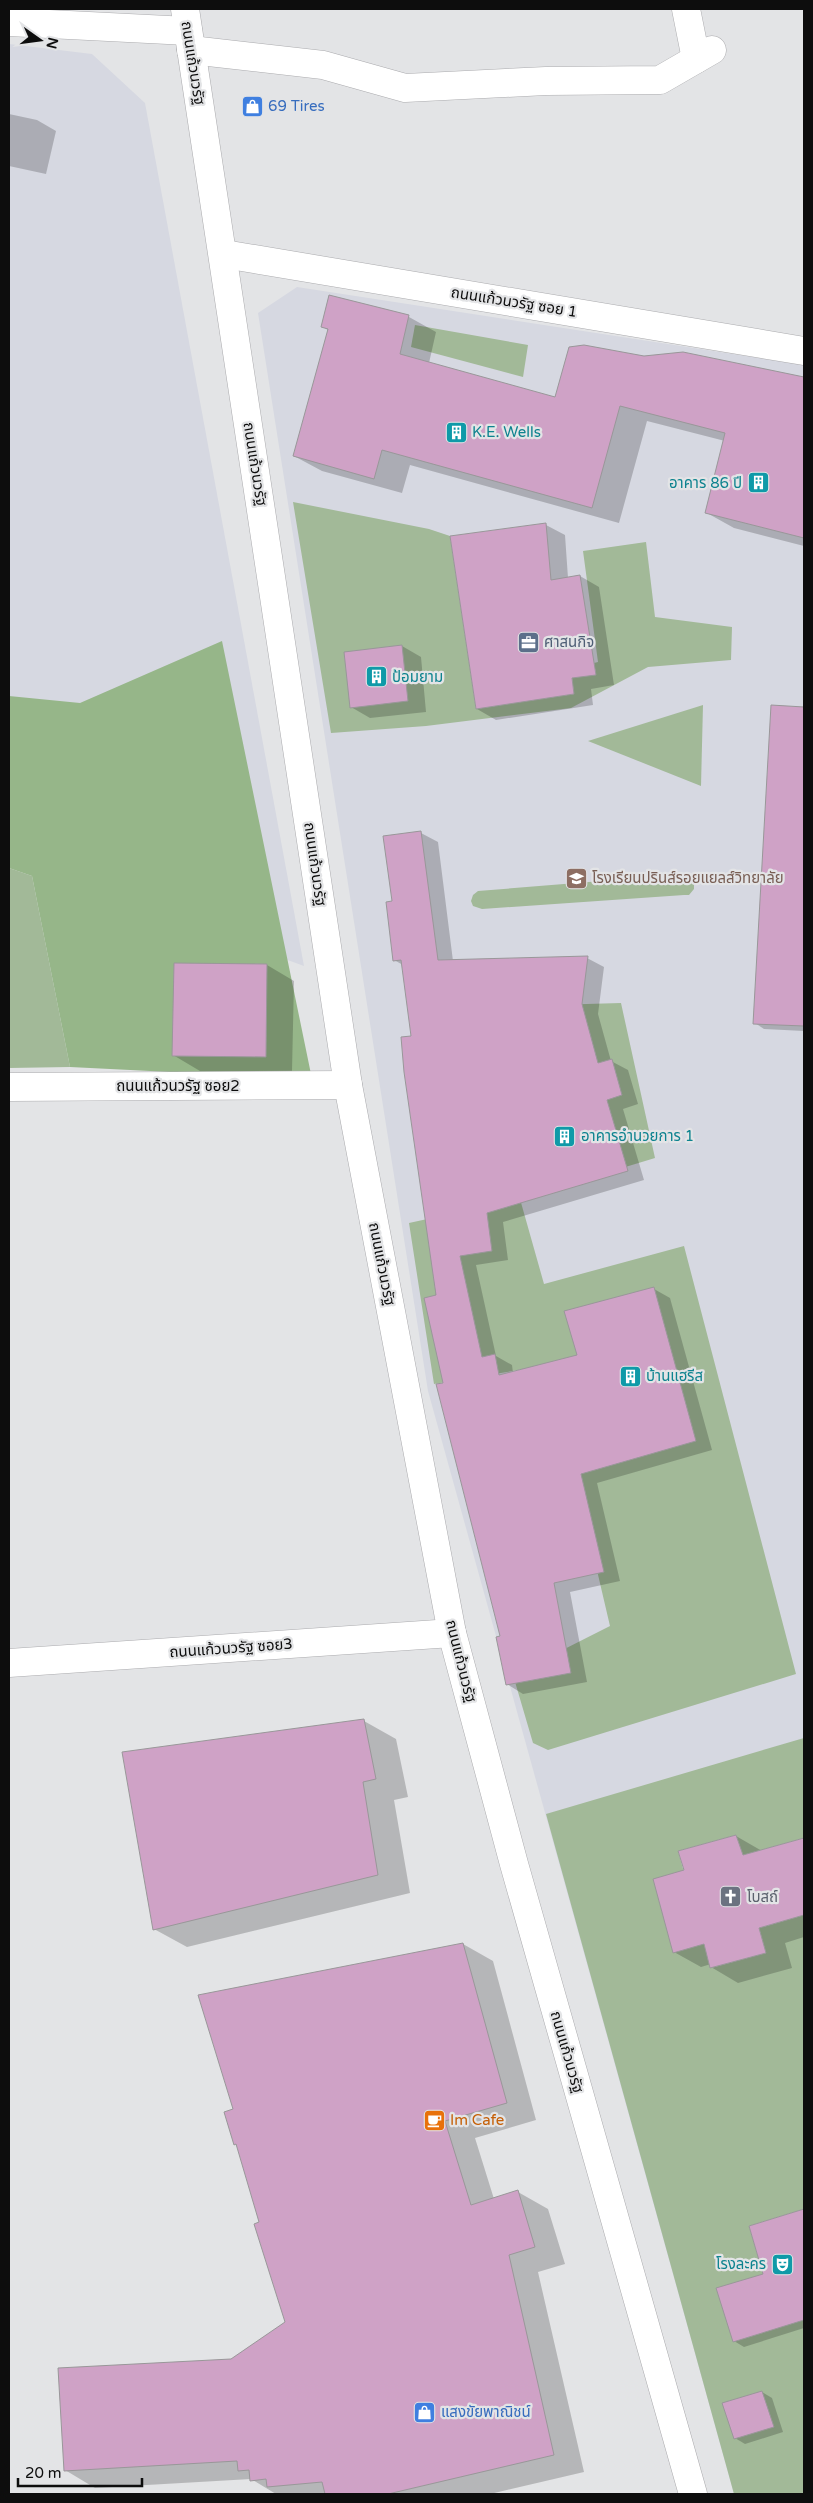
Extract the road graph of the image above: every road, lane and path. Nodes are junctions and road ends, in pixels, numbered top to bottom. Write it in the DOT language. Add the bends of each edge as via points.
graph roads {
  1 [pos="686,9"];
  2 [pos="9,22"];
  3 [pos="188,30"];
  4 [pos="224,254"];
  5 [pos="804,351"];
  6 [pos="348,1085"];
  7 [pos="9,1087"];
  8 [pos="452,1633"];
  9 [pos="9,1663"];
  10 [pos="693,2494"];
  1 -- 3 [label="street" via="704,55 660,80 546,80 405,88"];
  2 -- 3 [label="street"];
  3 -- 4 [label="street, ถนนแก้วนวรัฐ"];
  4 -- 5 [label="street, ถนนแก้วนวรัฐ ซอย 1"];
  4 -- 6 [label="street, ถนนแก้วนวรัฐ"];
  6 -- 7 [label="street, ถนนแก้วนวรัฐ ซอย2"];
  6 -- 8 [label="street, ถนนแก้วนวรัฐ"];
  8 -- 9 [label="street, ถนนแก้วนวรัฐ ซอย3"];
  8 -- 10 [label="street, ถนนแก้วนวรัฐ" via="514,1864"];
}
